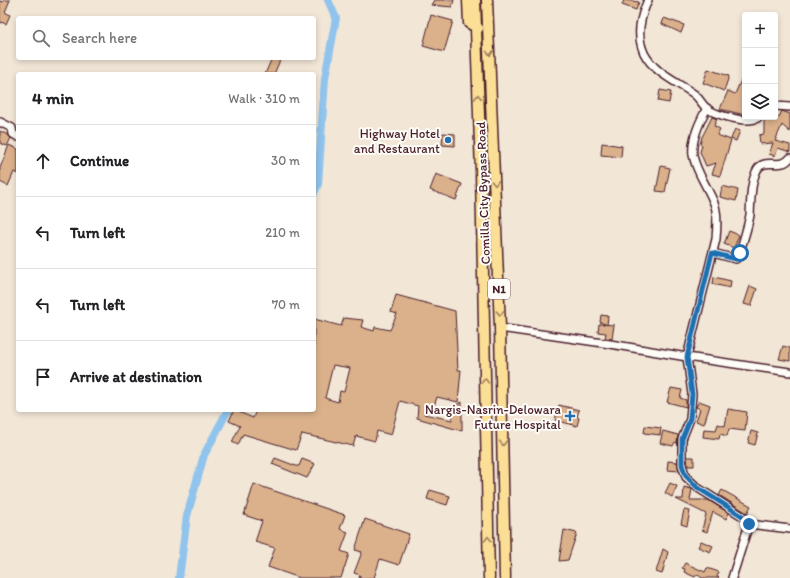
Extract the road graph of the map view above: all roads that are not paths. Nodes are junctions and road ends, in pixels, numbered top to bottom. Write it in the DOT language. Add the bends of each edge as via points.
graph roads {
  1 [pos="468,0"];
  2 [pos="475,0"];
  3 [pos="487,0"];
  4 [pos="494,0"];
  5 [pos="648,0"];
  6 [pos="488,27"];
  7 [pos="476,28"];
  8 [pos="778,106"];
  9 [pos="790,107"];
  10 [pos="706,108"];
  11 [pos="754,120"];
  12 [pos="0,122"];
  13 [pos="16,136"];
  14 [pos="790,158"];
  15 [pos="712,253"];
  16 [pos="500,328"];
  17 [pos="687,357"];
  18 [pos="790,372"];
  19 [pos="749,524"];
  20 [pos="790,529"];
  21 [pos="489,578"];
  22 [pos="505,578"];
  23 [pos="732,578"];
  1 -- 7 [label="highway" via="469,24"];
  2 -- 7 [label="highway, N1"];
  3 -- 6 [label="highway, Comilla City Bypass Road / N1"];
  4 -- 6 [label="highway" via="494,23"];
  5 -- 10 [label="street" via="641,15 639,36 645,54 654,67 694,94"];
  6 -- 7 [label="highway"];
  6 -- 16 [label="highway, Comilla City Bypass Road / N1, one-way"];
  21 -- 7 [label="highway, N1, one-way"];
  8 -- 9 [label="street"];
  10 -- 11 [label="street" via="740,120"];
  10 -- 15 [label="street" via="693,142 693,154 698,172 715,207 717,223"];
  12 -- 13 [label="street" via="12,128"];
  14 -- 15 [label="street" via="782,163 760,165 756,172 751,190 748,226 736,259"];
  15 -- 17 [label="street"];
  16 -- 17 [label="street"];
  16 -- 22 [label="highway, Comilla City Bypass Road / N1, one-way"];
  17 -- 18 [label="street"];
  17 -- 19 [label="street" via="692,394 690,419 682,439 682,465 686,476 698,488 747,519"];
  19 -- 20 [label="street"];
  19 -- 23 [label="street"];
}
